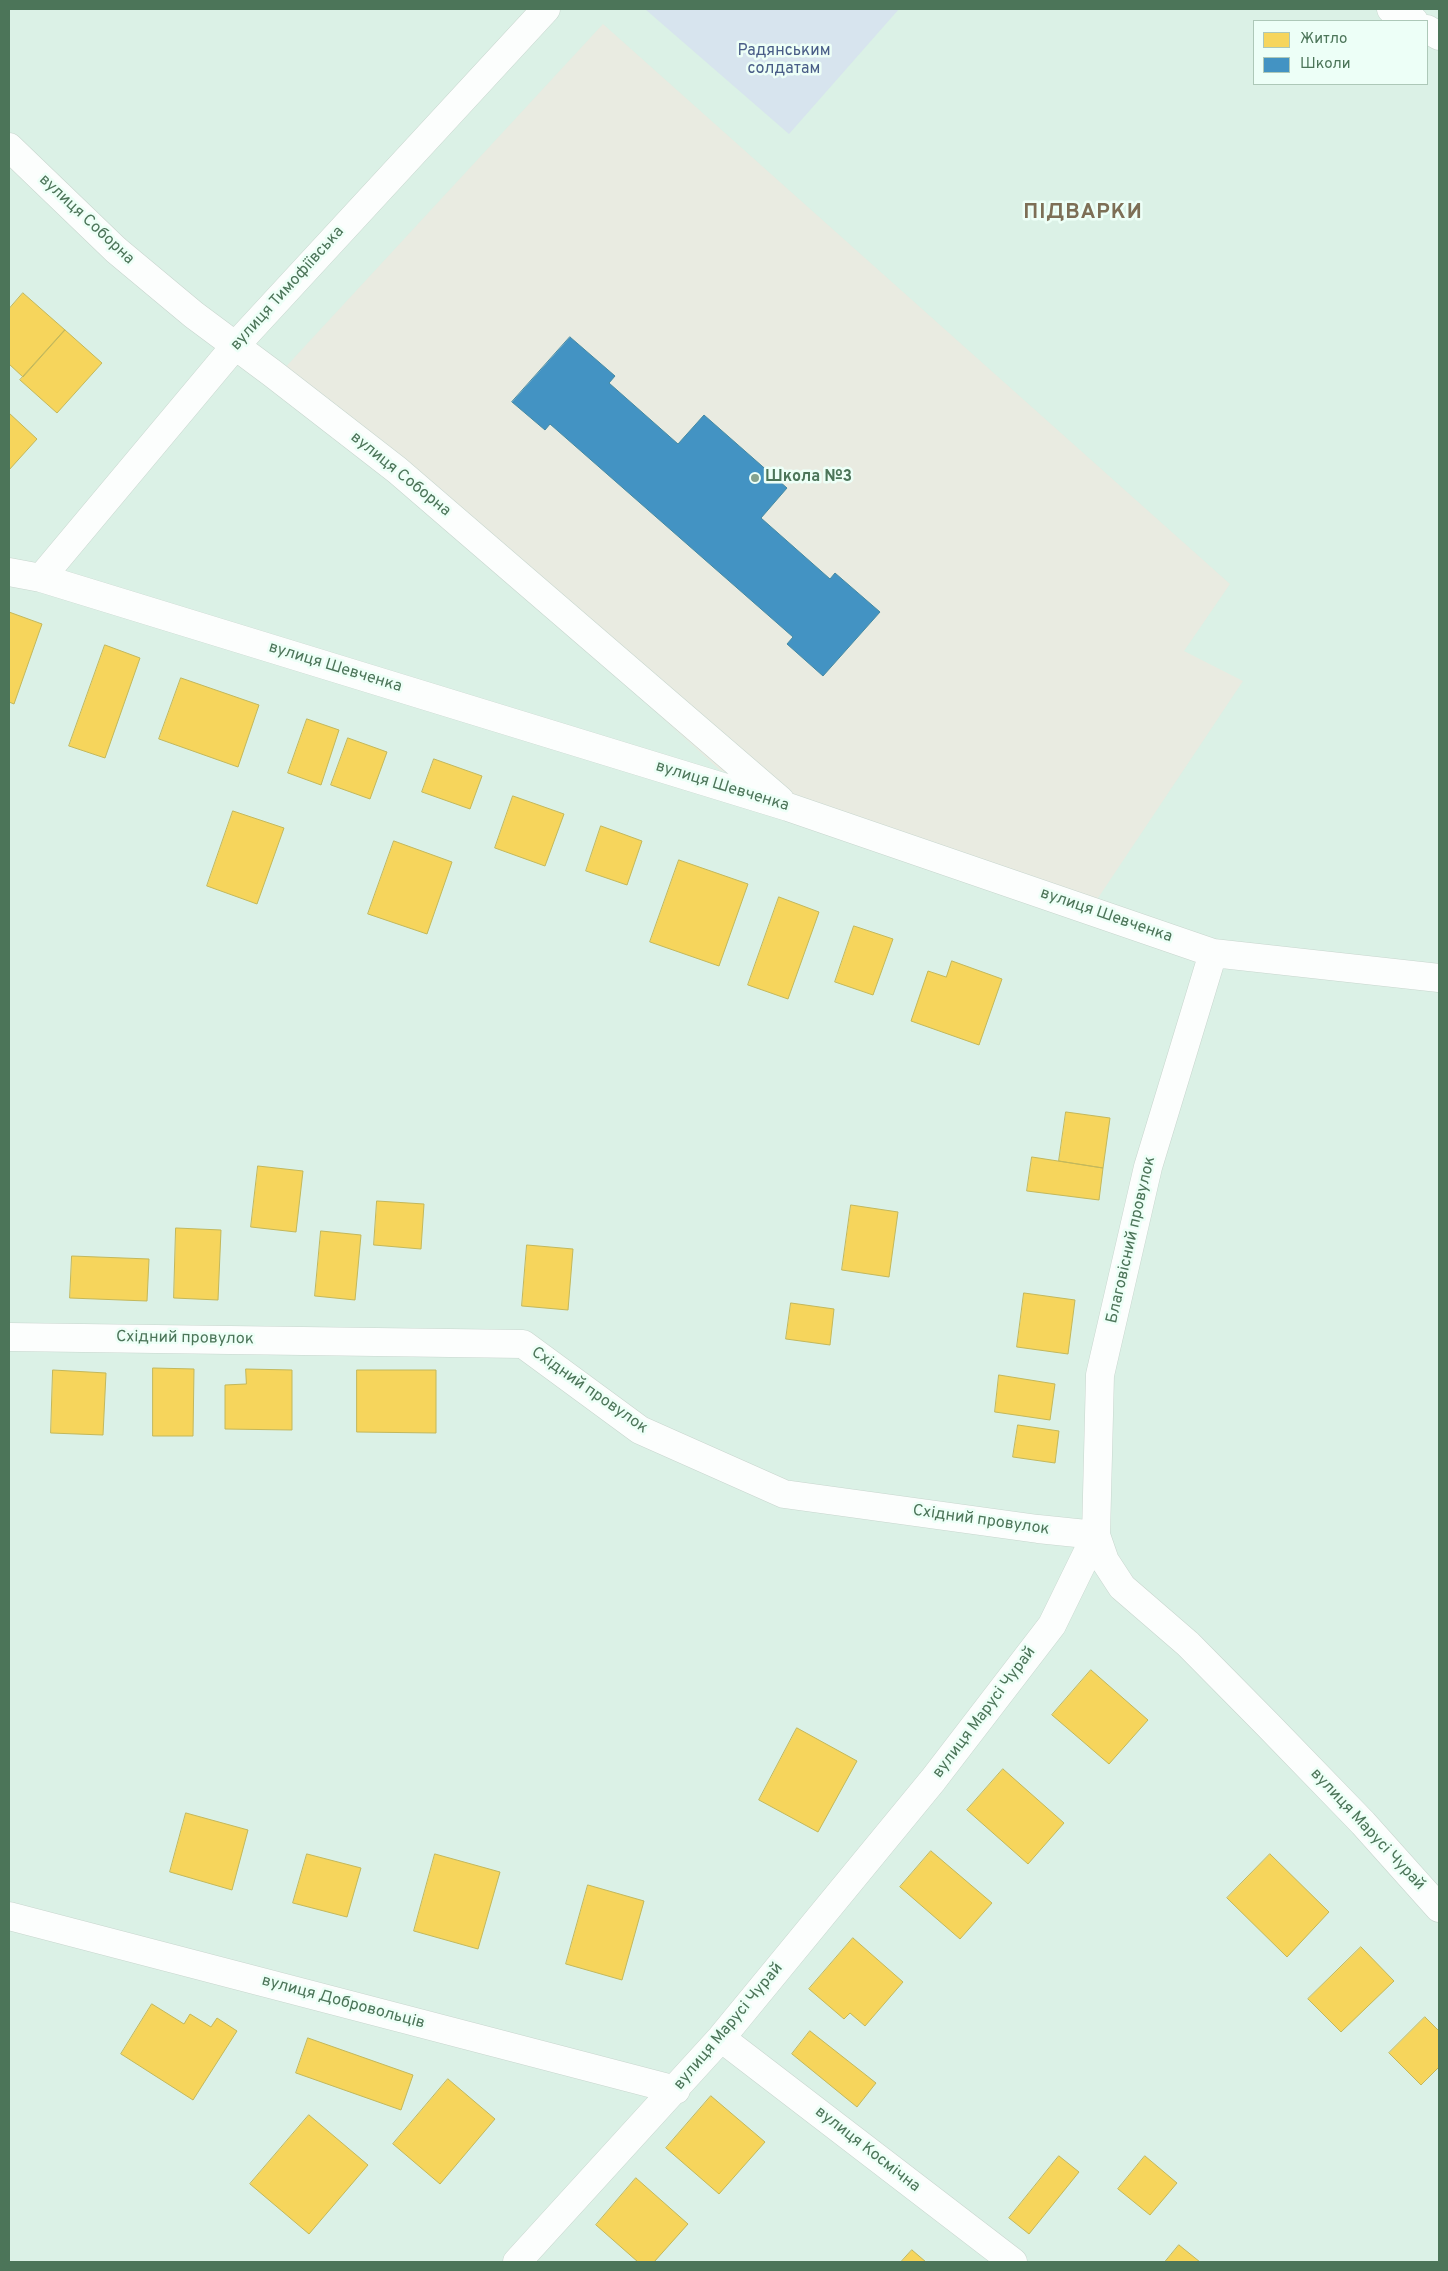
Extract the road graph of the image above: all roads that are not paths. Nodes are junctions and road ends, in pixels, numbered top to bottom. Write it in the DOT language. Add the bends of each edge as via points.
graph roads {
  1 [pos="546,9"];
  2 [pos="1391,9"];
  3 [pos="1412,20"];
  4 [pos="1428,30"];
  5 [pos="1439,36"];
  6 [pos="9,147"];
  7 [pos="236,346"];
  8 [pos="9,572"];
  9 [pos="41,578"];
  10 [pos="788,807"];
  11 [pos="1213,953"];
  12 [pos="1439,978"];
  13 [pos="9,1337"];
  14 [pos="1096,1535"];
  15 [pos="1439,1908"];
  16 [pos="9,1916"];
  17 [pos="721,2038"];
  18 [pos="676,2090"];
  19 [pos="517,2262"];
  20 [pos="1013,2262"];
  1 -- 7 [label="street, вулиця Тимофіївська"];
  2 -- 3 [label="street"];
  4 -- 5 [label="street"];
  6 -- 7 [label="street, вулиця Соборна" via="116,250"];
  7 -- 9 [label="street, вулиця Тимофіївська"];
  7 -- 10 [label="street, вулиця Соборна" via="397,470"];
  8 -- 9 [label="street, вулиця Шевченка"];
  9 -- 10 [label="street, вулиця Шевченка"];
  10 -- 11 [label="street, вулиця Шевченка"];
  11 -- 12 [label="street, вулиця Шевченка"];
  11 -- 14 [label="street, Благовісний провулок" via="1148,1167 1100,1375"];
  13 -- 14 [label="street, Східний провулок" via="524,1344 640,1430 784,1494"];
  14 -- 15 [label="street, вулиця Марусі Чурай" via="1104,1561 1122,1587 1188,1644 1362,1823"];
  14 -- 17 [label="street, вулиця Марусі Чурай" via="1052,1625 934,1780"];
  16 -- 18 [label="street, вулиця Добровольців"];
  17 -- 18 [label="street, вулиця Марусі Чурай"];
  17 -- 20 [label="street, вулиця Космічна"];
  18 -- 19 [label="street, вулиця Марусі Чурай"];
}
